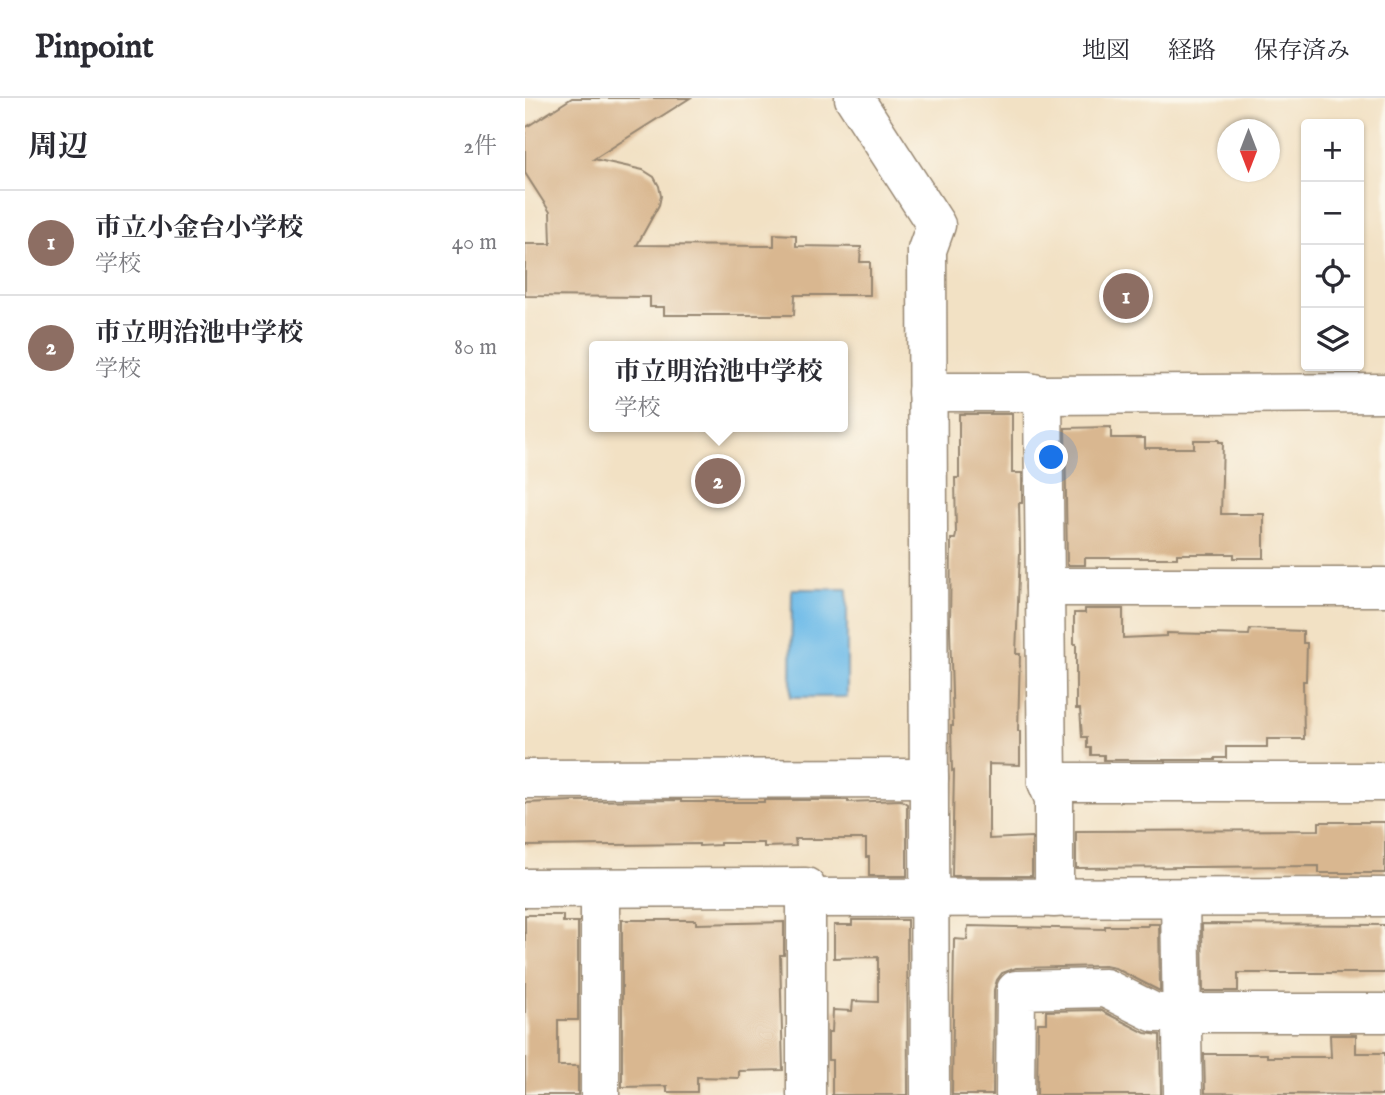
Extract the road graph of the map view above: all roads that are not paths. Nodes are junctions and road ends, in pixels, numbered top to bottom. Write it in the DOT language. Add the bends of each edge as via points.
graph roads {
  1 [pos="831,98"];
  2 [pos="854,98"];
  3 [pos="927,250"];
  4 [pos="927,392"];
  5 [pos="1385,393"];
  6 [pos="1043,395"];
  7 [pos="1045,587"];
  8 [pos="1385,587"];
  9 [pos="525,779"];
  10 [pos="929,779"];
  11 [pos="1047,782"];
  12 [pos="1385,782"];
  13 [pos="525,888"];
  14 [pos="600,888"];
  15 [pos="1385,897"];
  16 [pos="806,898"];
  17 [pos="1053,898"];
  18 [pos="1180,898"];
  19 [pos="929,899"];
  20 [pos="1385,1013"];
  21 [pos="1183,1014"];
  22 [pos="600,1095"];
  23 [pos="806,1095"];
  24 [pos="930,1095"];
  25 [pos="1015,1095"];
  26 [pos="1183,1095"];
  1 -- 3 [label="street"];
  2 -- 3 [label="street" via="936,225"];
  3 -- 4 [label="street"];
  4 -- 6 [label="street"];
  4 -- 10 [label="street"];
  5 -- 6 [label="street"];
  6 -- 7 [label="street"];
  7 -- 8 [label="street"];
  7 -- 11 [label="street"];
  9 -- 10 [label="street"];
  10 -- 19 [label="street"];
  11 -- 12 [label="street"];
  11 -- 17 [label="street" via="1053,799"];
  13 -- 14 [label="street"];
  14 -- 16 [label="street" via="806,887"];
  14 -- 22 [label="street"];
  15 -- 18 [label="street"];
  16 -- 19 [label="street"];
  16 -- 23 [label="street"];
  17 -- 18 [label="street"];
  17 -- 19 [label="street"];
  18 -- 21 [label="street"];
  19 -- 24 [label="street"];
  20 -- 21 [label="street"];
  21 -- 25 [label="street" via="1155,1013 1105,988 1016,990"];
  21 -- 26 [label="street"];
}
